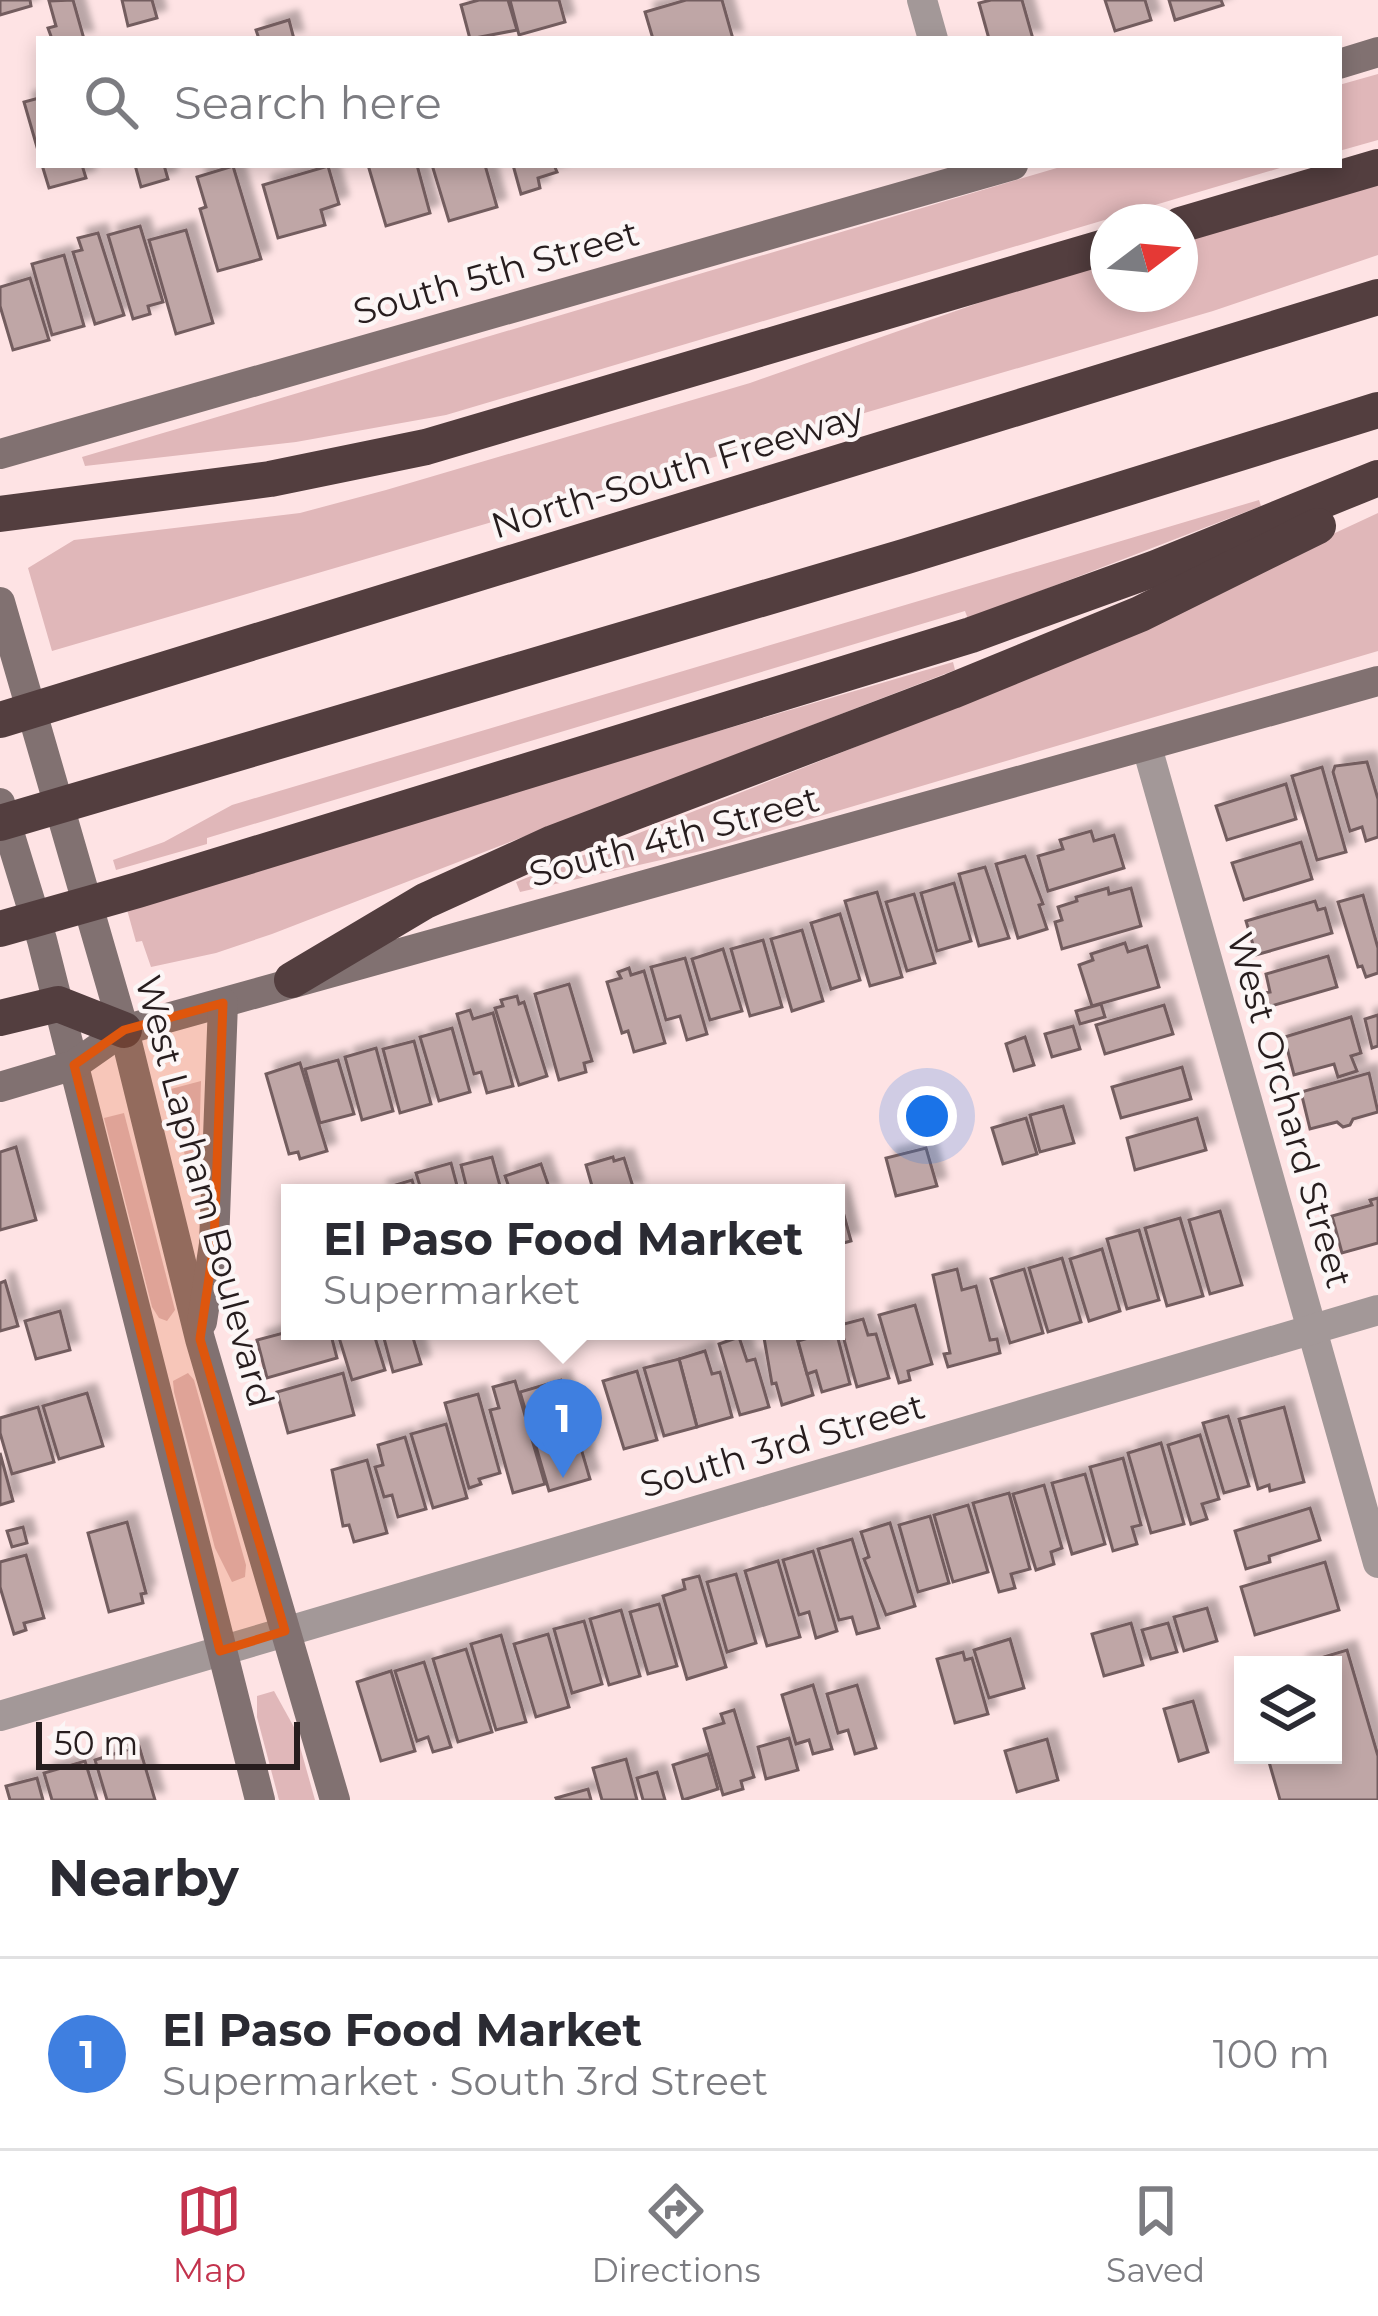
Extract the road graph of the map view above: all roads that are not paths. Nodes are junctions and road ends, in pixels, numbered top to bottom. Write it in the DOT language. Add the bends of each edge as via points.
graph roads {
  1 [pos="922,0"];
  2 [pos="932,36"];
  3 [pos="1378,52"];
  4 [pos="1342,63"];
  5 [pos="1378,167"];
  6 [pos="970,171"];
  7 [pos="1198,220"];
  8 [pos="1090,251"];
  9 [pos="1378,297"];
  10 [pos="1378,410"];
  11 [pos="0,454"];
  12 [pos="1378,478"];
  13 [pos="1378,494"];
  14 [pos="0,514"];
  15 [pos="0,602"];
  16 [pos="183,662"];
  17 [pos="1378,681"];
  18 [pos="0,700"];
  19 [pos="0,720"];
  20 [pos="1147,747"];
  21 [pos="0,802"];
  22 [pos="0,823"];
  23 [pos="0,928"];
  24 [pos="292,980"];
  25 [pos="224,1003"];
  26 [pos="58,1004"];
  27 [pos="0,1018"];
  28 [pos="124,1030"];
  29 [pos="74,1066"];
  30 [pos="0,1087"];
  31 [pos="1378,1310"];
  32 [pos="1311,1330"];
  33 [pos="200,1340"];
  34 [pos="1378,1563"];
  35 [pos="285,1631"];
  36 [pos="220,1651"];
  37 [pos="0,1716"];
  38 [pos="260,1800"];
  39 [pos="335,1800"];
  1 -- 2 [label="street"];
  3 -- 4 [label="street"];
  5 -- 7 [label="highway"];
  6 -- 11 [label="street, South 5th Street"];
  8 -- 14 [label="highway" via="426,447 270,479"];
  9 -- 16 [label="highway, North-South Freeway"];
  10 -- 22 [label="highway"];
  12 -- 23 [label="highway" via="971,635"];
  13 -- 24 [label="highway" via="1140,614 553,843 425,902"];
  15 -- 28 [label="street, West Lapham Boulevard"];
  16 -- 18 [label="highway"];
  16 -- 19 [label="highway, North-South Freeway"];
  17 -- 20 [label="street, South 4th Street"];
  20 -- 24 [label="street, South 4th Street"];
  20 -- 32 [label="street, West Orchard Street"];
  21 -- 26 [label="street"];
  24 -- 25 [label="street, South 4th Street"];
  25 -- 28 [label="street, South 4th Street"];
  25 -- 33 [label="street" via="214,1244"];
  26 -- 27 [label="highway"];
  26 -- 28 [label="highway"];
  26 -- 29 [label="street"];
  28 -- 29 [label="street, South 4th Street"];
  28 -- 33 [label="street, West Lapham Boulevard"];
  29 -- 30 [label="street, South 4th Street"];
  29 -- 36 [label="street"];
  31 -- 32 [label="street, South 3rd Street"];
  32 -- 34 [label="street, West Orchard Street"];
  32 -- 35 [label="street, South 3rd Street"];
  33 -- 35 [label="street, West Lapham Boulevard"];
  35 -- 36 [label="street, South 3rd Street"];
  35 -- 39 [label="street, West Lapham Boulevard"];
  36 -- 37 [label="street, South 3rd Street"];
  36 -- 38 [label="street"];
}
